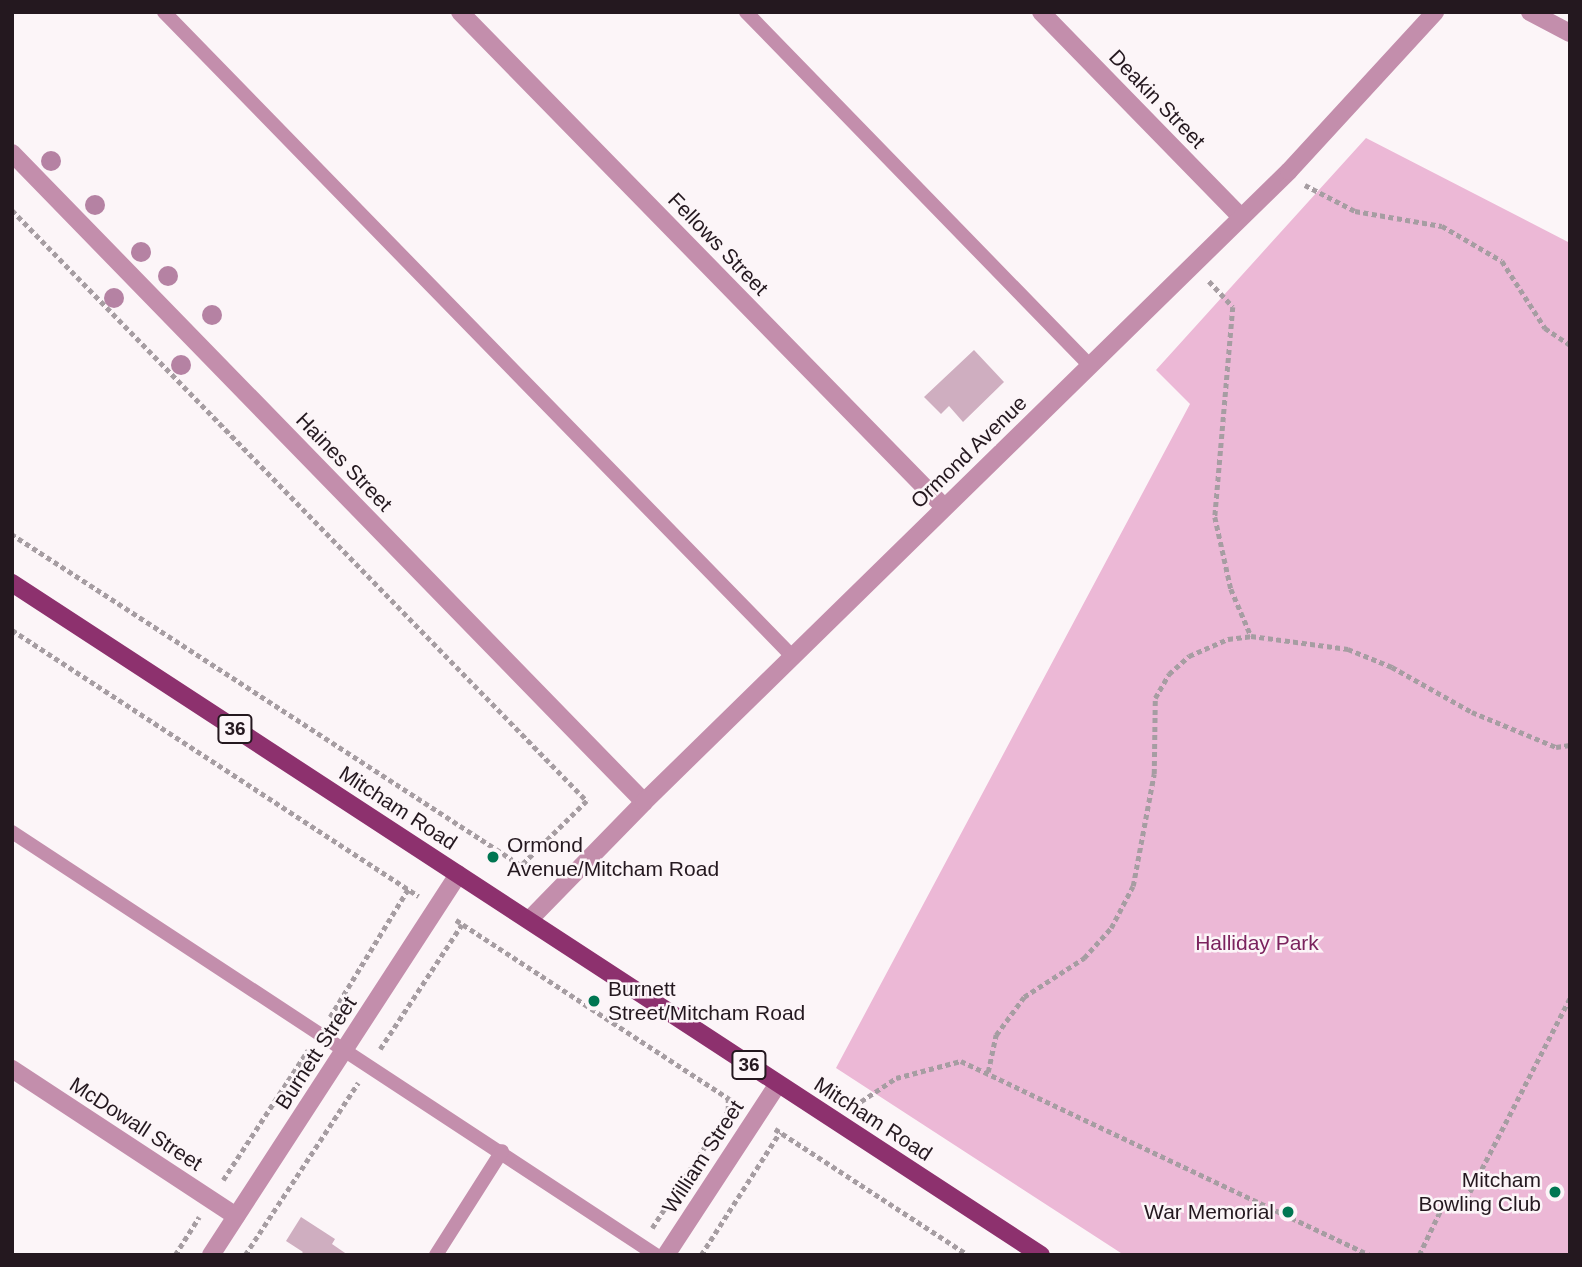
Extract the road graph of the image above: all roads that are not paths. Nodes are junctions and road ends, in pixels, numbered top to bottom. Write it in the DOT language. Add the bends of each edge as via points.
graph roads {
  1 [pos="164,12"];
  2 [pos="460,12"];
  3 [pos="746,12"];
  4 [pos="1041,12"];
  5 [pos="1435,12"];
  6 [pos="1530,12"];
  7 [pos="1570,33"];
  8 [pos="12,153"];
  9 [pos="1241,218"];
  10 [pos="1090,366"];
  11 [pos="944,507"];
  12 [pos="12,583"];
  13 [pos="794,658"];
  14 [pos="644,802"];
  15 [pos="12,832"];
  16 [pos="457,874"];
  17 [pos="530,919"];
  18 [pos="345,1050"];
  19 [pos="12,1069"];
  20 [pos="778,1084"];
  21 [pos="502,1151"];
  22 [pos="236,1216"];
  23 [pos="211,1255"];
  24 [pos="436,1255"];
  25 [pos="656,1255"];
  26 [pos="666,1255"];
  27 [pos="1041,1255"];
  1 -- 13 [label="lane"];
  2 -- 11 [label="street, Fellows Street"];
  3 -- 10 [label="lane"];
  4 -- 9 [label="street, Deakin Street"];
  5 -- 9 [label="street, Ormond Avenue"];
  6 -- 7 [label="street"];
  8 -- 14 [label="street, Haines Street"];
  9 -- 10 [label="street, Ormond Avenue"];
  10 -- 11 [label="street, Ormond Avenue"];
  11 -- 13 [label="street, Ormond Avenue"];
  12 -- 16 [label="main road, Mitcham Road / 36"];
  13 -- 14 [label="street, Ormond Avenue"];
  14 -- 17 [label="street, Ormond Avenue"];
  15 -- 18 [label="lane"];
  16 -- 17 [label="main road, Mitcham Road / 36"];
  16 -- 18 [label="street, Burnett Street"];
  17 -- 20 [label="main road, Mitcham Road / 36"];
  18 -- 21 [label="lane"];
  18 -- 22 [label="street, Burnett Street"];
  19 -- 22 [label="street, McDowall Street"];
  20 -- 26 [label="street, William Street"];
  20 -- 27 [label="main road, Mitcham Road / 36"];
  21 -- 24 [label="lane"];
  21 -- 25 [label="lane"];
  22 -- 23 [label="street, Burnett Street"];
}
